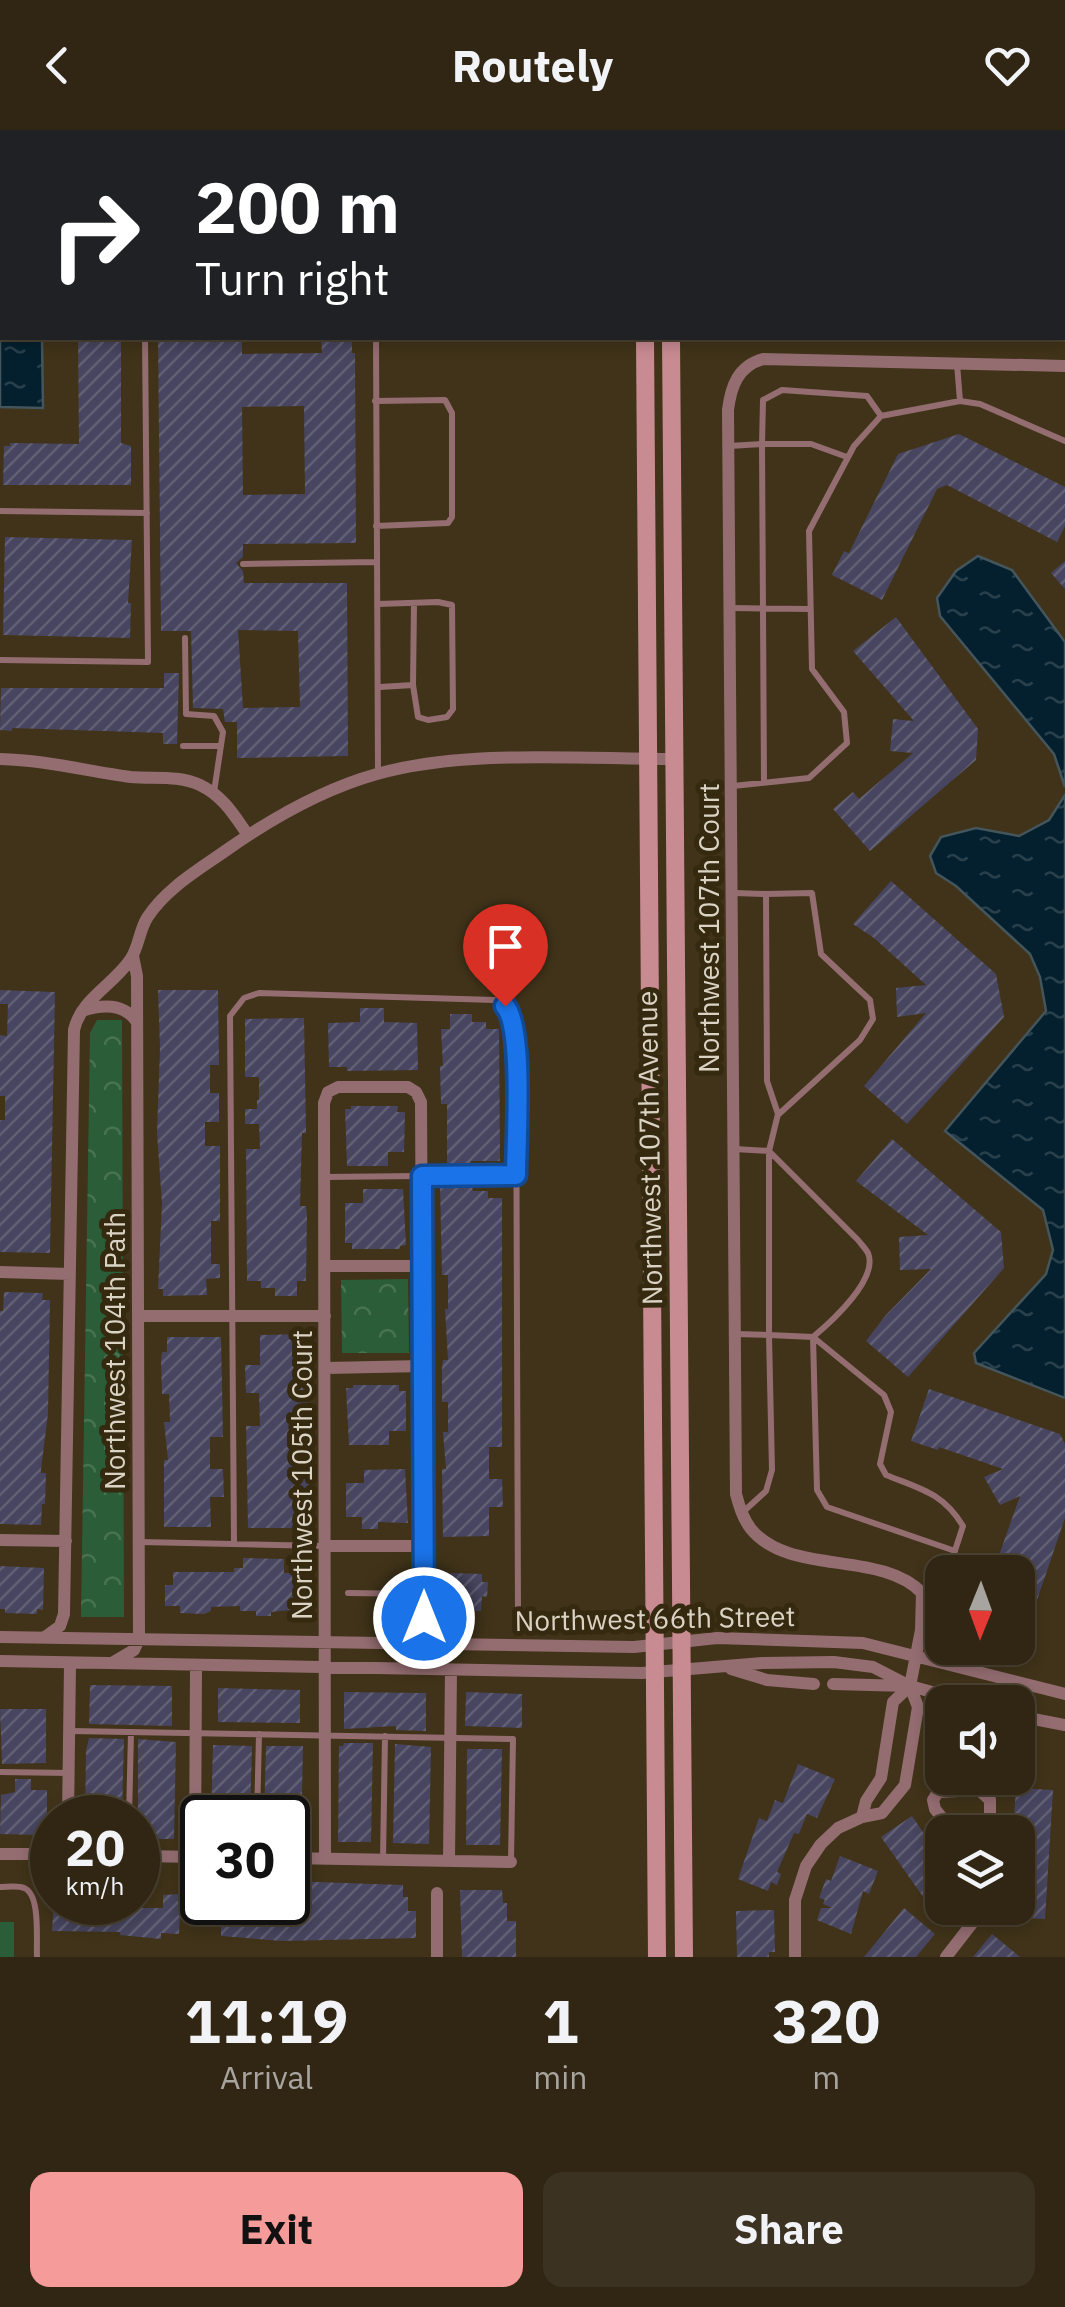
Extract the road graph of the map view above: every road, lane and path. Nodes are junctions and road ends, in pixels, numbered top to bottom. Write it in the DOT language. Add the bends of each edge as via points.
graph roads {
  1 [pos="145,340"];
  2 [pos="376,340"];
  3 [pos="645,340"];
  4 [pos="671,340"];
  5 [pos="957,364"];
  6 [pos="1065,366"];
  7 [pos="374,401"];
  8 [pos="960,401"];
  9 [pos="881,416"];
  10 [pos="1065,441"];
  11 [pos="762,444"];
  12 [pos="728,446"];
  13 [pos="847,457"];
  14 [pos="0,511"];
  15 [pos="147,513"];
  16 [pos="376,526"];
  17 [pos="377,562"];
  18 [pos="244,564"];
  19 [pos="378,604"];
  20 [pos="414,604"];
  21 [pos="730,608"];
  22 [pos="761,608"];
  23 [pos="810,609"];
  24 [pos="185,638"];
  25 [pos="0,660"];
  26 [pos="413,685"];
  27 [pos="380,686"];
  28 [pos="183,746"];
  29 [pos="220,746"];
  30 [pos="0,758"];
  31 [pos="648,759"];
  32 [pos="674,759"];
  33 [pos="378,773"];
  34 [pos="764,782"];
  35 [pos="732,786"];
  36 [pos="214,793"];
  37 [pos="248,836"];
  38 [pos="734,893"];
  39 [pos="766,894"];
  40 [pos="133,956"];
  41 [pos="80,1011"];
  42 [pos="137,1022"];
  43 [pos="778,1114"];
  44 [pos="735,1149"];
  45 [pos="769,1151"];
  46 [pos="516,1175"];
  47 [pos="325,1176"];
  48 [pos="422,1176"];
  49 [pos="325,1266"];
  50 [pos="422,1266"];
  51 [pos="0,1272"];
  52 [pos="70,1274"];
  53 [pos="232,1315"];
  54 [pos="140,1316"];
  55 [pos="325,1316"];
  56 [pos="734,1334"];
  57 [pos="768,1335"];
  58 [pos="813,1337"];
  59 [pos="423,1366"];
  60 [pos="326,1368"];
  61 [pos="742,1513"];
  62 [pos="0,1540"];
  63 [pos="66,1541"];
  64 [pos="140,1542"];
  65 [pos="234,1543"];
  66 [pos="326,1546"];
  67 [pos="424,1546"];
  68 [pos="955,1551"];
  69 [pos="953,1555"];
  70 [pos="925,1590"];
  71 [pos="922,1592"];
  72 [pos="348,1593"];
  73 [pos="424,1594"];
  74 [pos="518,1619"];
  75 [pos="0,1637"];
  76 [pos="45,1637"];
  77 [pos="139,1639"];
  78 [pos="681,1640"];
  79 [pos="326,1642"];
  80 [pos="848,1642"];
  81 [pos="424,1644"];
  82 [pos="656,1644"];
  83 [pos="917,1655"];
  84 [pos="0,1661"];
  85 [pos="847,1663"];
  86 [pos="70,1664"];
  87 [pos="110,1664"];
  88 [pos="196,1666"];
  89 [pos="724,1667"];
  90 [pos="326,1668"];
  91 [pos="682,1669"];
  92 [pos="451,1670"];
  93 [pos="656,1672"];
  94 [pos="814,1684"];
  95 [pos="910,1686"];
  96 [pos="925,1690"];
  97 [pos="1065,1694"];
  98 [pos="1035,1719"];
  99 [pos="1065,1725"];
  100 [pos="70,1731"];
  101 [pos="131,1732"];
  102 [pos="195,1732"];
  103 [pos="259,1734"];
  104 [pos="326,1735"];
  105 [pos="385,1736"];
  106 [pos="448,1738"];
  107 [pos="0,1772"];
  108 [pos="69,1773"];
  109 [pos="69,1795"];
  110 [pos="130,1795"];
  111 [pos="197,1795"];
  112 [pos="258,1795"];
  113 [pos="940,1815"];
  114 [pos="990,1815"];
  115 [pos="862,1817"];
  116 [pos="0,1854"];
  117 [pos="30,1854"];
  118 [pos="310,1859"];
  119 [pos="325,1859"];
  120 [pos="383,1860"];
  121 [pos="448,1861"];
  122 [pos="511,1862"];
  123 [pos="0,1887"];
  124 [pos="436,1893"];
  125 [pos="971,1925"];
  126 [pos="37,1957"];
  127 [pos="437,1957"];
  128 [pos="658,1957"];
  129 [pos="684,1957"];
  130 [pos="795,1957"];
  131 [pos="946,1957"];
  1 -- 15 [label="lane"];
  2 -- 7 [label="lane"];
  3 -- 31 [label="main road, Northwest 107th Avenue"];
  4 -- 32 [label="main road, Northwest 107th Avenue"];
  5 -- 6 [label="street, Northwest 107th Court"];
  5 -- 8 [label="lane"];
  5 -- 12 [label="street, Northwest 107th Court" via="752,362 730,389"];
  7 -- 16 [label="lane"];
  7 -- 16 [label="lane" via="444,400 452,413 448,523"];
  8 -- 9 [label="lane"];
  8 -- 10 [label="lane"];
  9 -- 11 [label="lane" via="867,396 782,390 763,400"];
  9 -- 13 [label="lane"];
  11 -- 12 [label="lane"];
  11 -- 13 [label="lane" via="811,444"];
  11 -- 22 [label="lane"];
  12 -- 21 [label="street, Northwest 107th Court"];
  13 -- 23 [label="lane" via="809,530"];
  14 -- 15 [label="lane"];
  15 -- 25 [label="lane" via="148,662"];
  16 -- 17 [label="lane"];
  17 -- 18 [label="lane"];
  17 -- 19 [label="lane"];
  19 -- 20 [label="lane"];
  19 -- 27 [label="lane"];
  20 -- 26 [label="lane"];
  20 -- 26 [label="lane" via="452,605 453,709 447,716 418,717"];
  21 -- 22 [label="lane"];
  21 -- 35 [label="street, Northwest 107th Court"];
  22 -- 23 [label="lane"];
  22 -- 34 [label="lane"];
  23 -- 34 [label="lane" via="812,669 844,712 847,744 808,778"];
  24 -- 29 [label="lane" via="186,714 214,716 223,732"];
  26 -- 27 [label="lane"];
  27 -- 33 [label="lane"];
  28 -- 29 [label="lane"];
  29 -- 36 [label="lane"];
  30 -- 36 [label="street" via="181,779"];
  31 -- 32 [label="street"];
  31 -- 33 [label="street" via="454,761"];
  31 -- 82 [label="main road, Northwest 107th Avenue"];
  32 -- 78 [label="main road, Northwest 107th Avenue"];
  33 -- 37 [label="street" via="302,803"];
  34 -- 35 [label="lane"];
  35 -- 38 [label="street, Northwest 107th Court"];
  36 -- 37 [label="street"];
  37 -- 40 [label="street" via="172,890 146,919"];
  38 -- 39 [label="lane"];
  38 -- 44 [label="street, Northwest 107th Court"];
  39 -- 43 [label="lane" via="767,1082"];
  39 -- 43 [label="lane" via="812,892 821,954 870,1000 874,1019 860,1040"];
  40 -- 41 [label="street"];
  40 -- 42 [label="street, Northwest 104th Path"];
  41 -- 42 [label="street" via="119,1007"];
  41 -- 52 [label="street, Northwest 104th Path" via="74,1030"];
  42 -- 54 [label="street, Northwest 104th Path"];
  43 -- 45 [label="lane"];
  44 -- 45 [label="lane"];
  44 -- 56 [label="street, Northwest 107th Court"];
  45 -- 57 [label="lane"];
  45 -- 58 [label="lane" via="869,1255 858,1288"];
  46 -- 48 [label="lane"];
  46 -- 53 [label="lane" via="516,1037 505,1006 481,998 244,998 230,1016"];
  46 -- 74 [label="lane"];
  47 -- 48 [label="lane"];
  47 -- 48 [label="street, Northwest 105th Court" via="324,1103 328,1092 356,1087 416,1092"];
  47 -- 49 [label="street, Northwest 105th Court"];
  48 -- 50 [label="street"];
  49 -- 50 [label="street"];
  49 -- 55 [label="street, Northwest 105th Court"];
  50 -- 59 [label="street"];
  51 -- 52 [label="street"];
  52 -- 63 [label="street, Northwest 104th Path"];
  53 -- 54 [label="street"];
  53 -- 55 [label="street"];
  53 -- 65 [label="lane"];
  54 -- 64 [label="street, Northwest 104th Path"];
  55 -- 60 [label="street, Northwest 105th Court"];
  56 -- 57 [label="lane"];
  56 -- 61 [label="street, Northwest 107th Court" via="736,1494"];
  57 -- 58 [label="lane"];
  57 -- 61 [label="lane" via="772,1470 766,1491"];
  58 -- 68 [label="lane" via="884,1395 891,1412 880,1464 886,1475 952,1506 963,1526"];
  58 -- 68 [label="lane" via="817,1490 827,1507"];
  59 -- 60 [label="street"];
  59 -- 67 [label="street"];
  60 -- 66 [label="street, Northwest 105th Court"];
  61 -- 71 [label="street" via="770,1544 908,1578"];
  62 -- 63 [label="street"];
  63 -- 76 [label="street, Northwest 104th Path" via="64,1614"];
  64 -- 65 [label="lane"];
  64 -- 77 [label="street, Northwest 104th Path"];
  65 -- 66 [label="lane"];
  66 -- 67 [label="street"];
  66 -- 79 [label="street, Northwest 105th Court"];
  67 -- 73 [label="street"];
  68 -- 69 [label="lane"];
  70 -- 71 [label="lane"];
  71 -- 83 [label="street"];
  72 -- 73 [label="lane"];
  73 -- 81 [label="street"];
  75 -- 76 [label="street, Northwest 66th Street"];
  76 -- 77 [label="street, Northwest 66th Street"];
  77 -- 79 [label="street, Northwest 66th Street"];
  77 -- 87 [label="street" via="134,1650"];
  78 -- 80 [label="street, Northwest 66th Street"];
  78 -- 82 [label="street, Northwest 66th Street"];
  78 -- 91 [label="main road, Northwest 107th Avenue"];
  79 -- 81 [label="street, Northwest 66th Street"];
  79 -- 90 [label="street, Northwest 105th Court"];
  80 -- 83 [label="street, Northwest 66th Street"];
  80 -- 85 [label="street"];
  81 -- 82 [label="street, Northwest 66th Street"];
  82 -- 93 [label="main road, Northwest 107th Avenue"];
  83 -- 95 [label="street"];
  83 -- 97 [label="street, Northwest 66th Street"];
  84 -- 86 [label="street, Northwest 66th Street"];
  85 -- 89 [label="street, Northwest 66th Street"];
  85 -- 95 [label="street, Northwest 66th Street" via="873,1667"];
  85 -- 95 [label="street, Northwest 66th Street" via="840,1684"];
  86 -- 87 [label="street, Northwest 66th Street"];
  86 -- 100 [label="street"];
  87 -- 88 [label="street, Northwest 66th Street"];
  88 -- 90 [label="street, Northwest 66th Street"];
  88 -- 102 [label="street"];
  89 -- 91 [label="street, Northwest 66th Street"];
  89 -- 94 [label="street, Northwest 66th Street"];
  90 -- 92 [label="street, Northwest 66th Street"];
  90 -- 104 [label="street, Northwest 105th Court"];
  91 -- 93 [label="street, Northwest 66th Street"];
  91 -- 129 [label="main road, Northwest 107th Avenue"];
  92 -- 93 [label="street, Northwest 66th Street"];
  92 -- 106 [label="street"];
  93 -- 128 [label="main road, Northwest 107th Avenue"];
  95 -- 96 [label="street, Northwest 66th Street"];
  95 -- 115 [label="street" via="894,1702 881,1778"];
  95 -- 115 [label="street" via="918,1707 905,1785 882,1813"];
  98 -- 99 [label="street"];
  100 -- 101 [label="lane"];
  100 -- 108 [label="street"];
  101 -- 102 [label="lane"];
  101 -- 110 [label="lane"];
  102 -- 103 [label="lane"];
  102 -- 111 [label="street"];
  103 -- 104 [label="lane"];
  103 -- 112 [label="lane"];
  104 -- 105 [label="lane"];
  104 -- 119 [label="street, Northwest 105th Court"];
  105 -- 106 [label="lane"];
  105 -- 120 [label="lane"];
  106 -- 121 [label="street"];
  106 -- 122 [label="lane" via="513,1738"];
  107 -- 108 [label="lane"];
  108 -- 109 [label="street"];
  113 -- 114 [label="street" via="932,1800 938,1792 979,1790 990,1800"];
  115 -- 130 [label="street" via="838,1828 806,1866 794,1900"];
  116 -- 117 [label="street"];
  118 -- 119 [label="street"];
  119 -- 120 [label="street"];
  120 -- 121 [label="street"];
  121 -- 122 [label="street"];
  123 -- 126 [label="lane" via="32,1893"];
  124 -- 127 [label="street"];
  125 -- 131 [label="street"];
}
